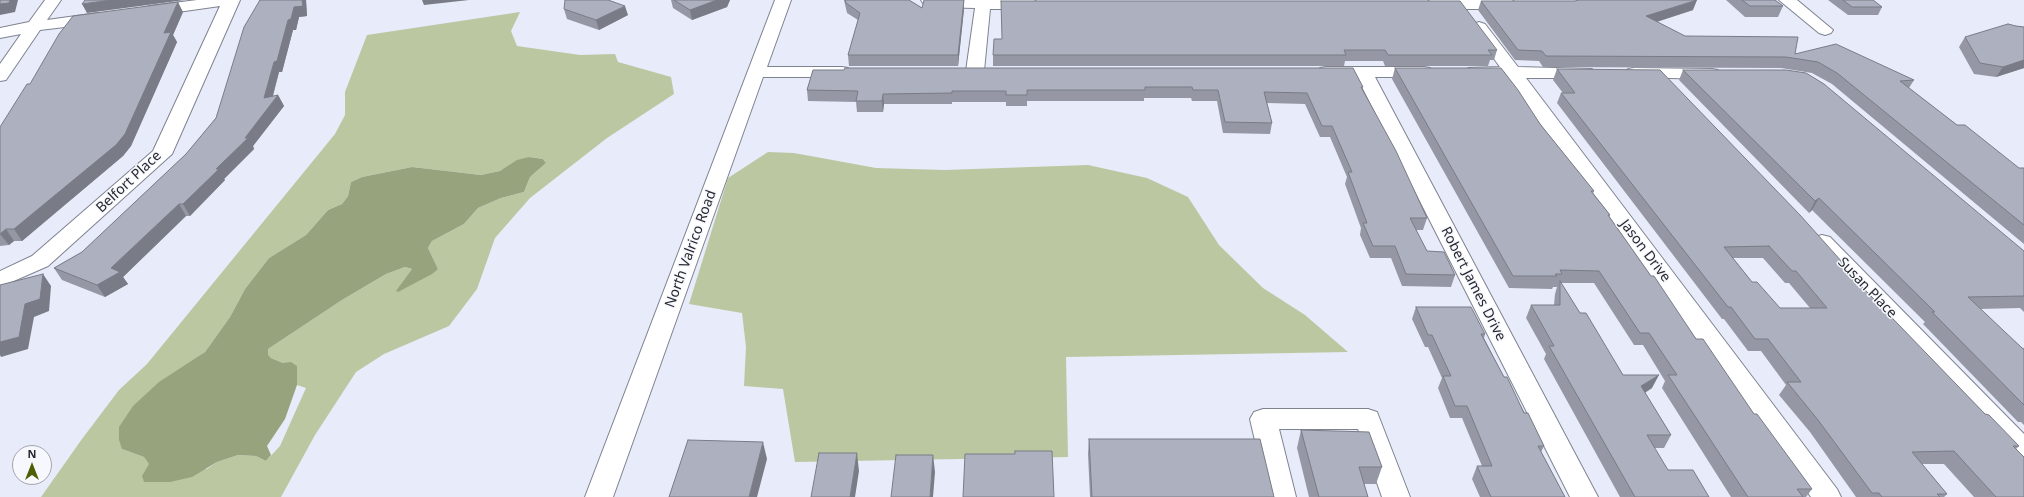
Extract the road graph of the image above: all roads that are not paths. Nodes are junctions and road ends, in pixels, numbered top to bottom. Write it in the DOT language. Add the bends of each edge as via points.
graph roads {
  1 [pos="53,0"];
  2 [pos="231,0"];
  3 [pos="783,0"];
  4 [pos="929,0"];
  5 [pos="1787,0"];
  6 [pos="983,4"];
  7 [pos="1047,4"];
  8 [pos="1415,4"];
  9 [pos="1463,4"];
  10 [pos="1525,4"];
  11 [pos="137,13"];
  12 [pos="114,16"];
  13 [pos="36,26"];
  14 [pos="1825,30"];
  15 [pos="0,33"];
  16 [pos="975,71"];
  17 [pos="756,72"];
  18 [pos="857,72"];
  19 [pos="1307,72"];
  20 [pos="1363,72"];
  21 [pos="1513,72"];
  22 [pos="1660,73"];
  23 [pos="1728,74"];
  24 [pos="0,76"];
  25 [pos="1682,96"];
  26 [pos="1809,228"];
  27 [pos="0,280"];
  28 [pos="2024,452"];
  29 [pos="599,497"];
  30 [pos="1282,497"];
  31 [pos="1396,497"];
  32 [pos="1584,497"];
  33 [pos="1827,497"];
  1 -- 13 [label="street"];
  2 -- 11 [label="street"];
  2 -- 27 [label="street, Belfort Place" via="162,154 40,261"];
  3 -- 17 [label="street, North Valrico Road"];
  4 -- 6 [label="street"];
  5 -- 14 [label="street"];
  6 -- 7 [label="street"];
  6 -- 16 [label="street"];
  8 -- 9 [label="street"];
  9 -- 10 [label="street"];
  9 -- 21 [label="street, Jason Drive"];
  12 -- 13 [label="street"];
  13 -- 15 [label="street"];
  13 -- 24 [label="street"];
  17 -- 18 [label="street"];
  17 -- 29 [label="street, North Valrico Road"];
  19 -- 20 [label="street"];
  20 -- 21 [label="street"];
  20 -- 32 [label="street, Robert James Drive"];
  21 -- 22 [label="street"];
  21 -- 33 [label="street, Jason Drive"];
  22 -- 23 [label="street"];
  22 -- 25 [label="street"];
  26 -- 28 [label="street, Susan Place"];
  30 -- 31 [label="street" via="1263,419 1368,419"];
}
